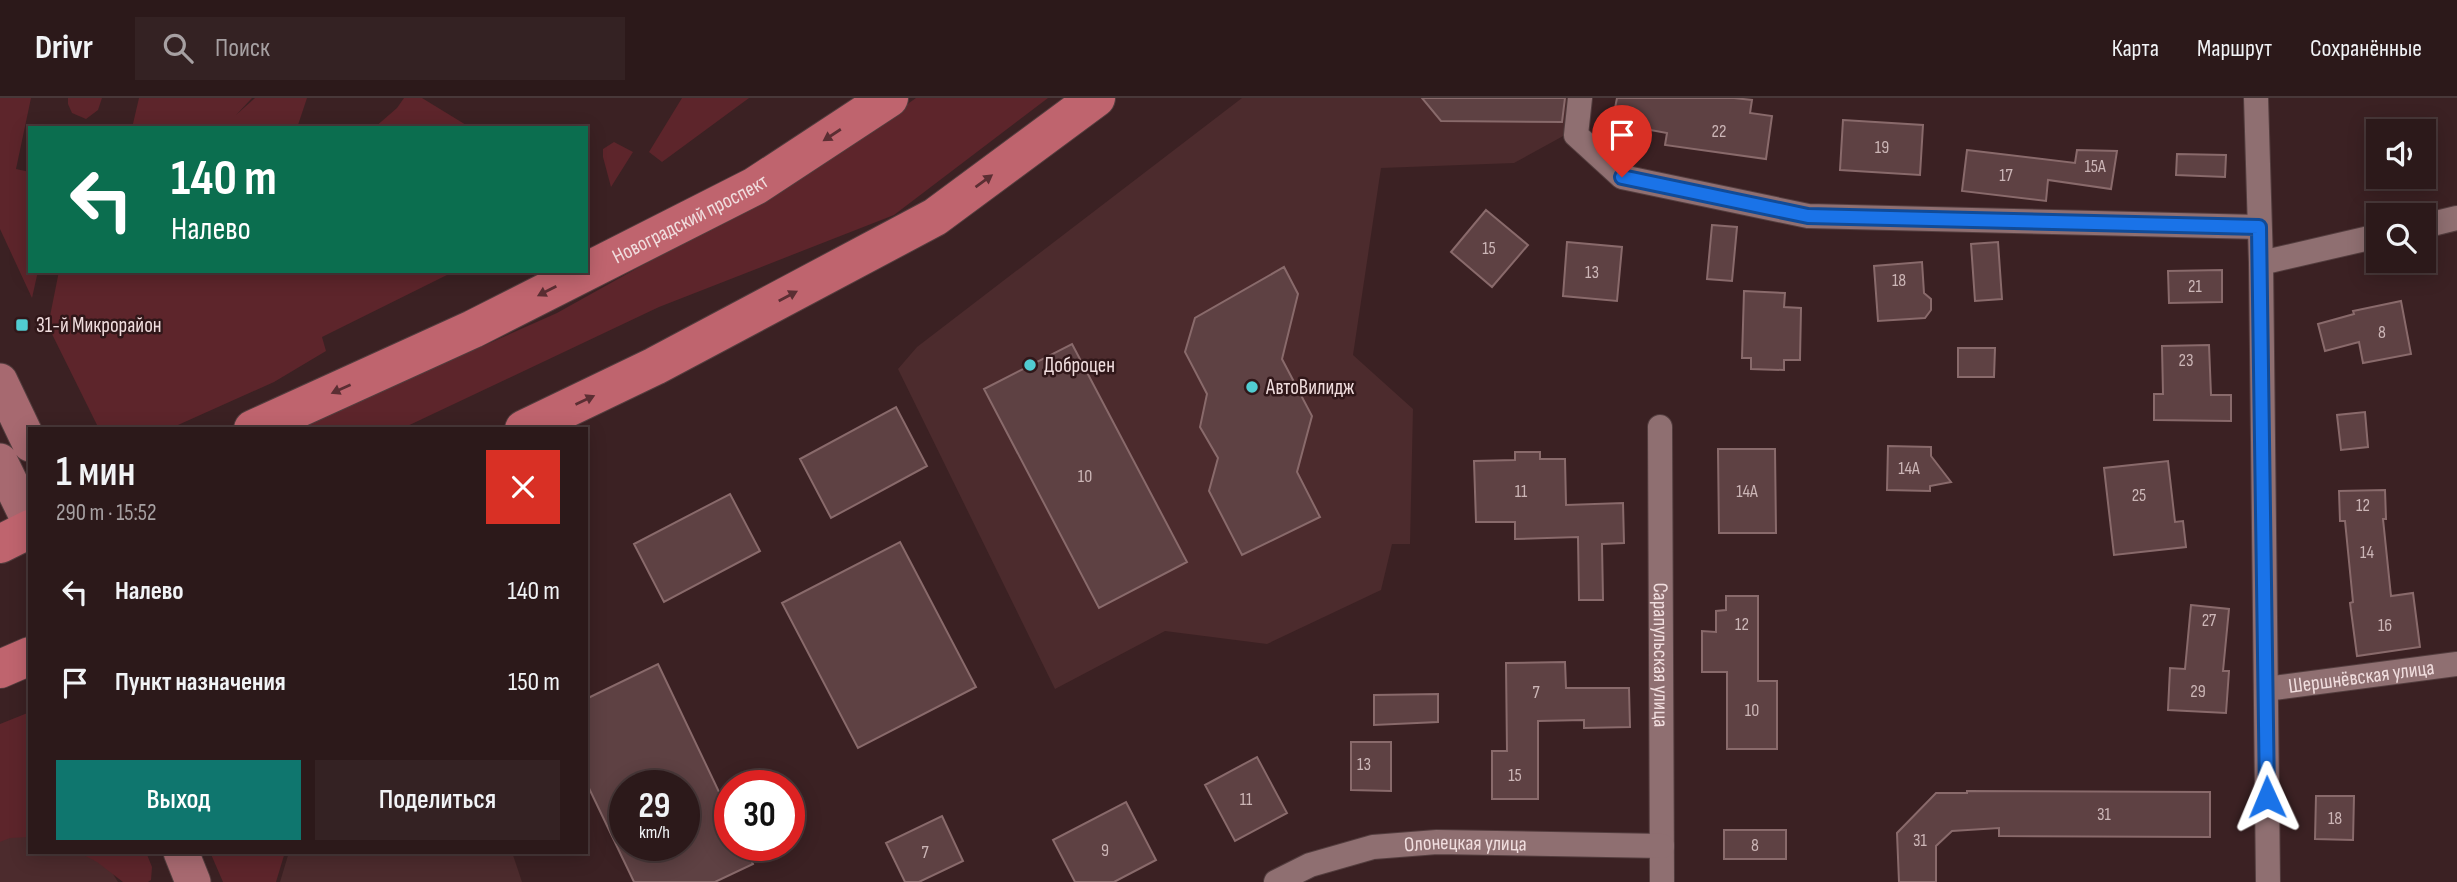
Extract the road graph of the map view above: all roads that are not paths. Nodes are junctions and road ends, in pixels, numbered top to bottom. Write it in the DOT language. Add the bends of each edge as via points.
graph roads {
  1 [pos="889,98"];
  2 [pos="1096,98"];
  3 [pos="1580,98"];
  4 [pos="2256,98"];
  5 [pos="2457,218"];
  6 [pos="2436,223"];
  7 [pos="2259,227"];
  8 [pos="2366,239"];
  9 [pos="2261,262"];
  10 [pos="588,271"];
  11 [pos="583,273"];
  12 [pos="0,381"];
  13 [pos="257,427"];
  14 [pos="528,427"];
  15 [pos="1660,427"];
  16 [pos="28,440"];
  17 [pos="0,461"];
  18 [pos="28,519"];
  19 [pos="28,530"];
  20 [pos="0,544"];
  21 [pos="28,657"];
  22 [pos="2457,664"];
  23 [pos="0,669"];
  24 [pos="2266,689"];
  25 [pos="1662,846"];
  26 [pos="182,854"];
  27 [pos="193,882"];
  28 [pos="1276,882"];
  29 [pos="1662,882"];
  30 [pos="2267,882"];
  1 -- 10 [label="main road, Новоградский проспект, one-way" via="755,186"];
  14 -- 2 [label="main road, one-way" via="655,366 935,217"];
  3 -- 7 [label="street" via="1576,135 1622,177 1808,216"];
  4 -- 7 [label="street, Шершнёвская улица"];
  5 -- 6 [label="street"];
  7 -- 9 [label="street, Шершнёвская улица"];
  8 -- 9 [label="street"];
  9 -- 24 [label="street, Шершнёвская улица"];
  11 -- 13 [label="main road, Новоградский проспект, one-way"];
  12 -- 16 [label="main road"];
  15 -- 25 [label="street, Сарапульская улица"];
  17 -- 18 [label="main road"];
  19 -- 20 [label="main road"];
  21 -- 23 [label="main road"];
  22 -- 24 [label="street, Шершнёвская улица"];
  24 -- 30 [label="street, Шершнёвская улица"];
  25 -- 28 [label="street, Олонецкая улица" via="1437,842 1373,847 1310,865"];
  25 -- 29 [label="street, Сарапульская улица"];
  26 -- 27 [label="main road"];
}
